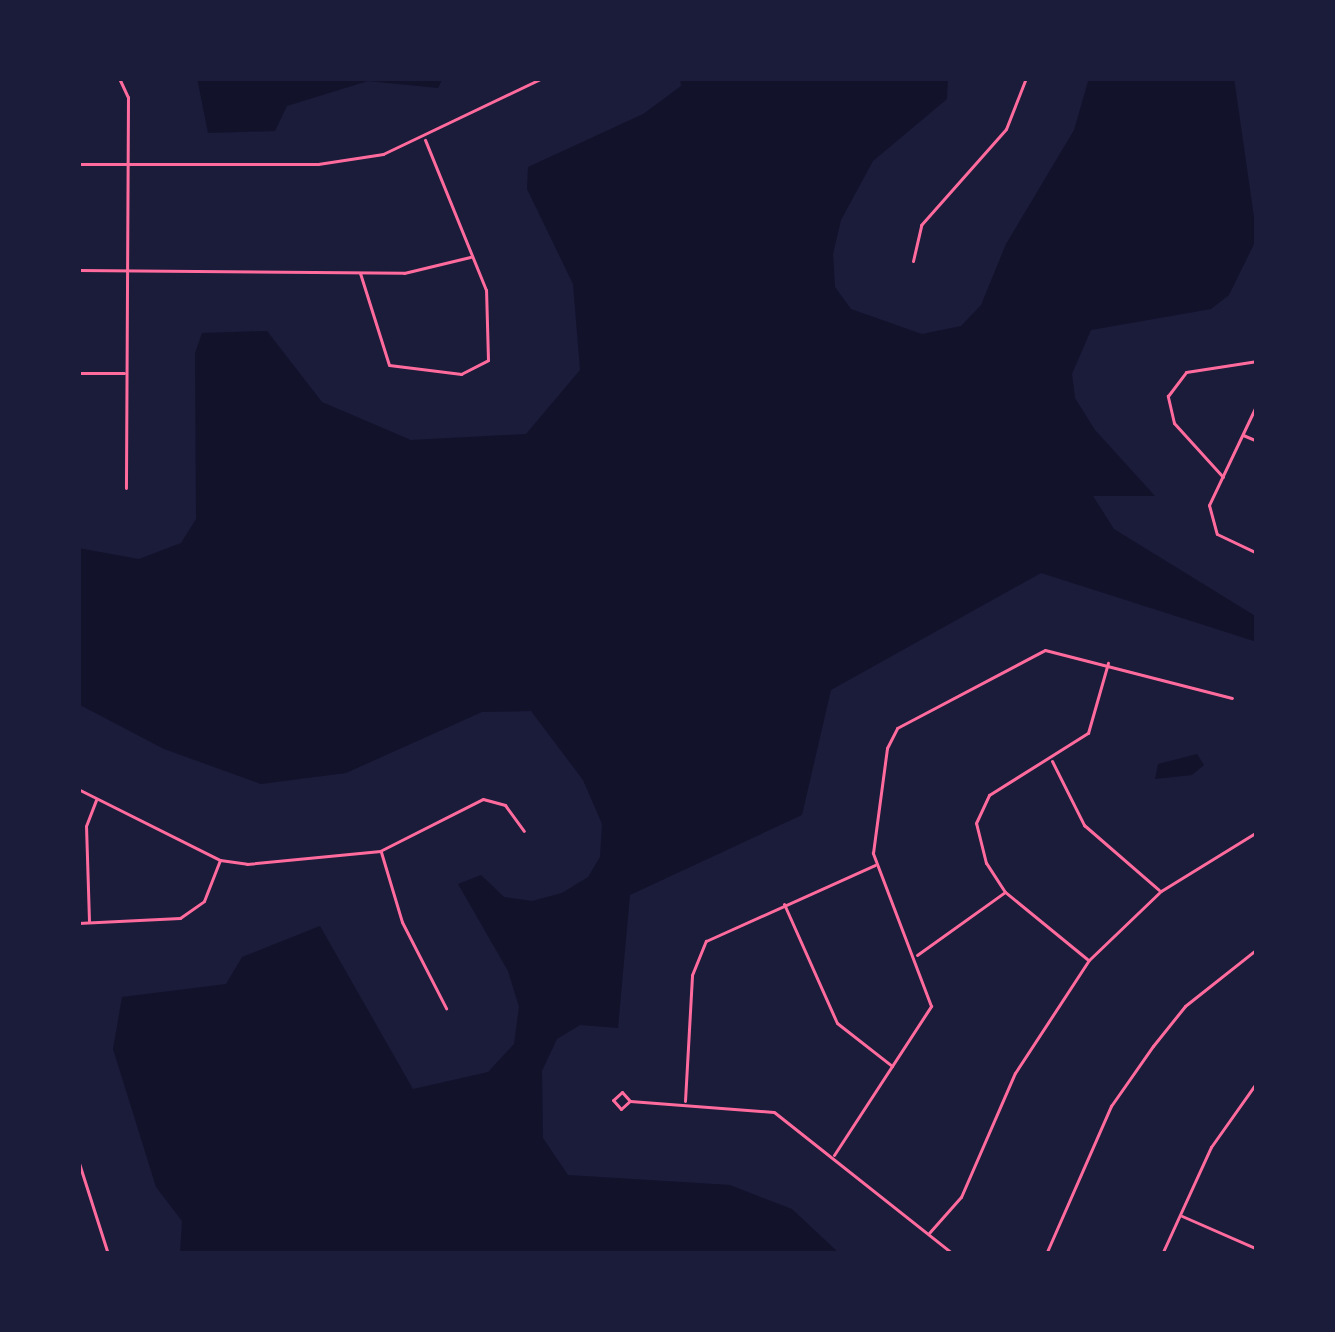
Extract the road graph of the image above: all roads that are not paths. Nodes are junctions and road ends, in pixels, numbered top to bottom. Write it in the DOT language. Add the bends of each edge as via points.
graph roads {
  1 [pos="119,78"];
  2 [pos="542,78"];
  3 [pos="1026,78"];
  4 [pos="425,140"];
  5 [pos="78,164"];
  6 [pos="128,164"];
  7 [pos="473,256"];
  8 [pos="913,261"];
  9 [pos="78,270"];
  10 [pos="128,270"];
  11 [pos="360,273"];
  12 [pos="1257,361"];
  13 [pos="78,373"];
  14 [pos="126,373"];
  15 [pos="1257,404"];
  16 [pos="1243,435"];
  17 [pos="1257,441"];
  18 [pos="1223,477"];
  19 [pos="126,488"];
  20 [pos="1257,553"];
  21 [pos="1108,662"];
  22 [pos="1232,698"];
  23 [pos="1052,759"];
  24 [pos="78,789"];
  25 [pos="96,799"];
  26 [pos="524,831"];
  27 [pos="1257,832"];
  28 [pos="380,851"];
  29 [pos="220,860"];
  30 [pos="875,865"];
  31 [pos="1161,891"];
  32 [pos="1005,892"];
  33 [pos="783,903"];
  34 [pos="89,922"];
  35 [pos="78,923"];
  36 [pos="1257,949"];
  37 [pos="916,956"];
  38 [pos="1089,960"];
  39 [pos="446,1008"];
  40 [pos="893,1067"];
  41 [pos="1257,1082"];
  42 [pos="630,1101"];
  43 [pos="685,1103"];
  44 [pos="834,1155"];
  45 [pos="78,1160"];
  46 [pos="1179,1214"];
  47 [pos="928,1233"];
  48 [pos="1257,1249"];
  49 [pos="108,1254"];
  50 [pos="953,1254"];
  51 [pos="1046,1254"];
  52 [pos="1162,1254"];
  1 -- 6 [label="street" via="128,97"];
  2 -- 4 [label="street"];
  3 -- 8 [label="street" via="1006,129 921,225"];
  4 -- 6 [label="street" via="318,164"];
  4 -- 7 [label="street"];
  5 -- 6 [label="street"];
  6 -- 10 [label="street"];
  7 -- 11 [label="street" via="426,271"];
  7 -- 11 [label="street" via="493,334 488,360 460,374 389,365"];
  9 -- 10 [label="street"];
  10 -- 11 [label="street"];
  10 -- 14 [label="street"];
  12 -- 18 [label="street" via="1186,372 1168,396 1174,423"];
  13 -- 14 [label="street"];
  14 -- 19 [label="street"];
  15 -- 16 [label="street"];
  16 -- 17 [label="street"];
  16 -- 18 [label="street"];
  18 -- 20 [label="street" via="1209,506 1213,529"];
  21 -- 22 [label="street"];
  21 -- 23 [label="street" via="1088,734"];
  21 -- 30 [label="street" via="1046,650 897,728 887,748"];
  23 -- 31 [label="street" via="1084,825"];
  23 -- 32 [label="street" via="981,806 977,841"];
  24 -- 25 [label="street"];
  25 -- 29 [label="street"];
  25 -- 34 [label="street" via="86,826"];
  26 -- 28 [label="street" via="506,805 483,799"];
  27 -- 31 [label="street"];
  28 -- 29 [label="street" via="260,864"];
  28 -- 39 [label="street" via="402,922"];
  29 -- 34 [label="street" via="204,902 180,918"];
  30 -- 33 [label="street"];
  30 -- 37 [label="street"];
  31 -- 38 [label="street"];
  32 -- 37 [label="street"];
  32 -- 38 [label="street"];
  33 -- 40 [label="street" via="837,1023"];
  33 -- 43 [label="street" via="724,929 696,955"];
  34 -- 35 [label="street"];
  36 -- 51 [label="street" via="1185,1006 1142,1061 1111,1106"];
  37 -- 40 [label="street" via="931,1006"];
  38 -- 47 [label="street" via="1015,1073 961,1197"];
  40 -- 44 [label="street"];
  41 -- 46 [label="street" via="1233,1108"];
  42 -- 43 [label="street"];
  43 -- 44 [label="street" via="774,1112"];
  44 -- 47 [label="street"];
  45 -- 49 [label="street"];
  46 -- 48 [label="street"];
  46 -- 52 [label="street"];
  47 -- 50 [label="street"];
}
